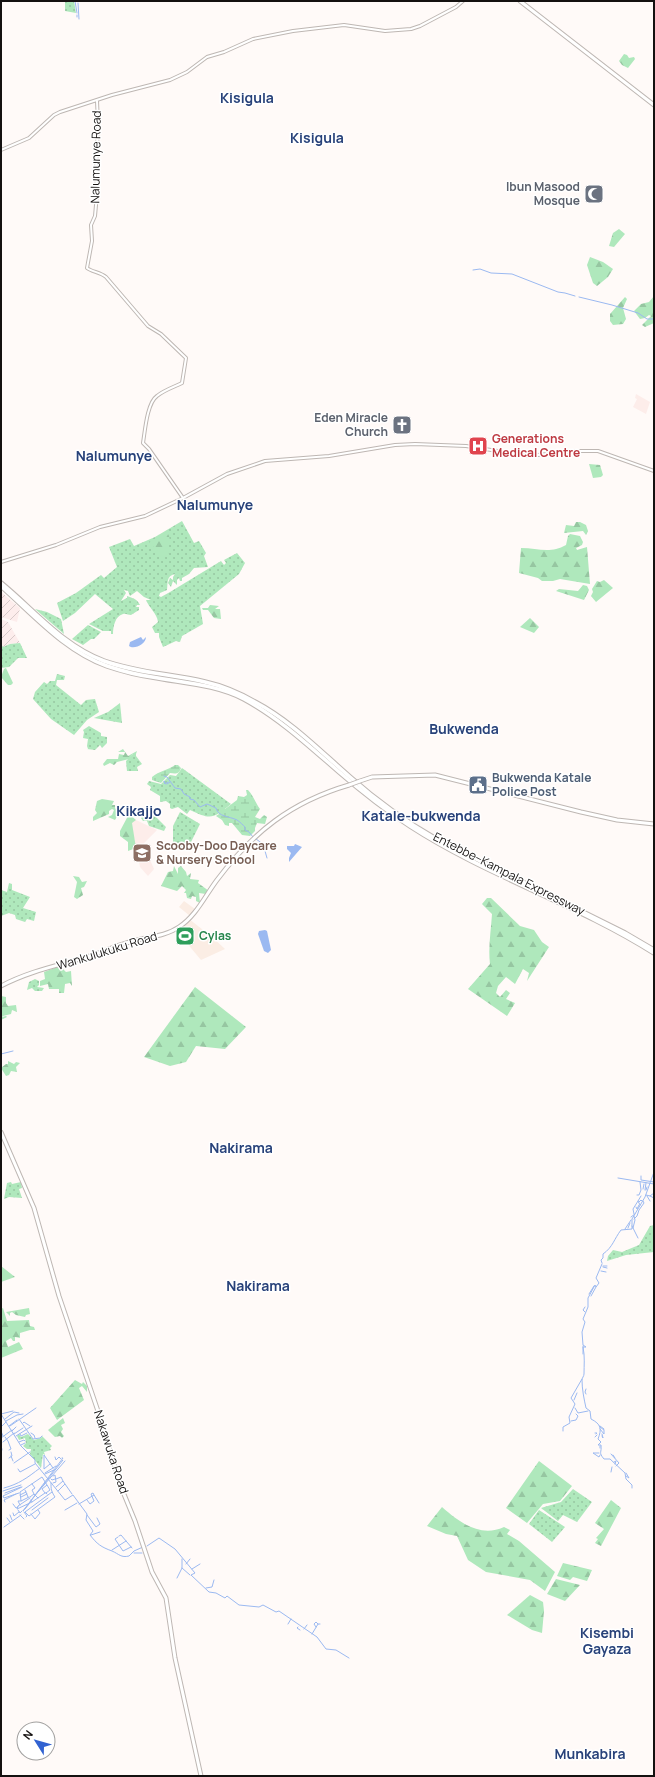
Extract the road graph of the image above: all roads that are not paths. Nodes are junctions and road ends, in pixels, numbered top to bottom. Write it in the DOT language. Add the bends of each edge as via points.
graph roads {
  1 [pos="463,1"];
  2 [pos="520,1"];
  3 [pos="97,101"];
  4 [pos="654,105"];
  5 [pos="1,150"];
  6 [pos="654,471"];
  7 [pos="183,498"];
  8 [pos="1,562"];
  9 [pos="1,583"];
  10 [pos="1,586"];
  11 [pos="654,824"];
  12 [pos="654,950"];
  13 [pos="654,953"];
  14 [pos="1,986"];
  15 [pos="1,1132"];
  16 [pos="202,1776"];
  1 -- 3 [label="street" via="420,26 404,30 377,31 344,25 253,39 207,57 187,72 170,80"];
  2 -- 4 [label="main road"];
  3 -- 5 [label="street" via="55,114 29,138"];
  3 -- 7 [label="street, Nalumunye Road" via="97,194 91,225 88,268 106,277 148,326 161,334 186,358 182,383 156,396 152,402 143,443"];
  6 -- 7 [label="street" via="598,451 528,456 466,446 399,444 329,456 264,461 227,474"];
  7 -- 8 [label="street" via="141,517 100,527 56,545"];
  9 -- 12 [label="highway, Entebbe–Kampala Expressway" via="62,636 98,658 137,671 217,685 254,702 283,720 377,800 420,829"];
  10 -- 13 [label="highway, Entebbe–Kampala Expressway" via="62,640 105,665 153,678 207,686 253,704 279,721 370,798 412,827 451,850 621,934"];
  11 -- 14 [label="main road, Wankulukuku Road, bridge" via="617,820 581,812 435,775 372,777 319,795 268,825 238,854 192,915 178,928 22,976"];
  15 -- 16 [label="main road, Nakawuka Road" via="34,1208 59,1296 121,1487 136,1521 152,1572 166,1598 174,1658"];
}
